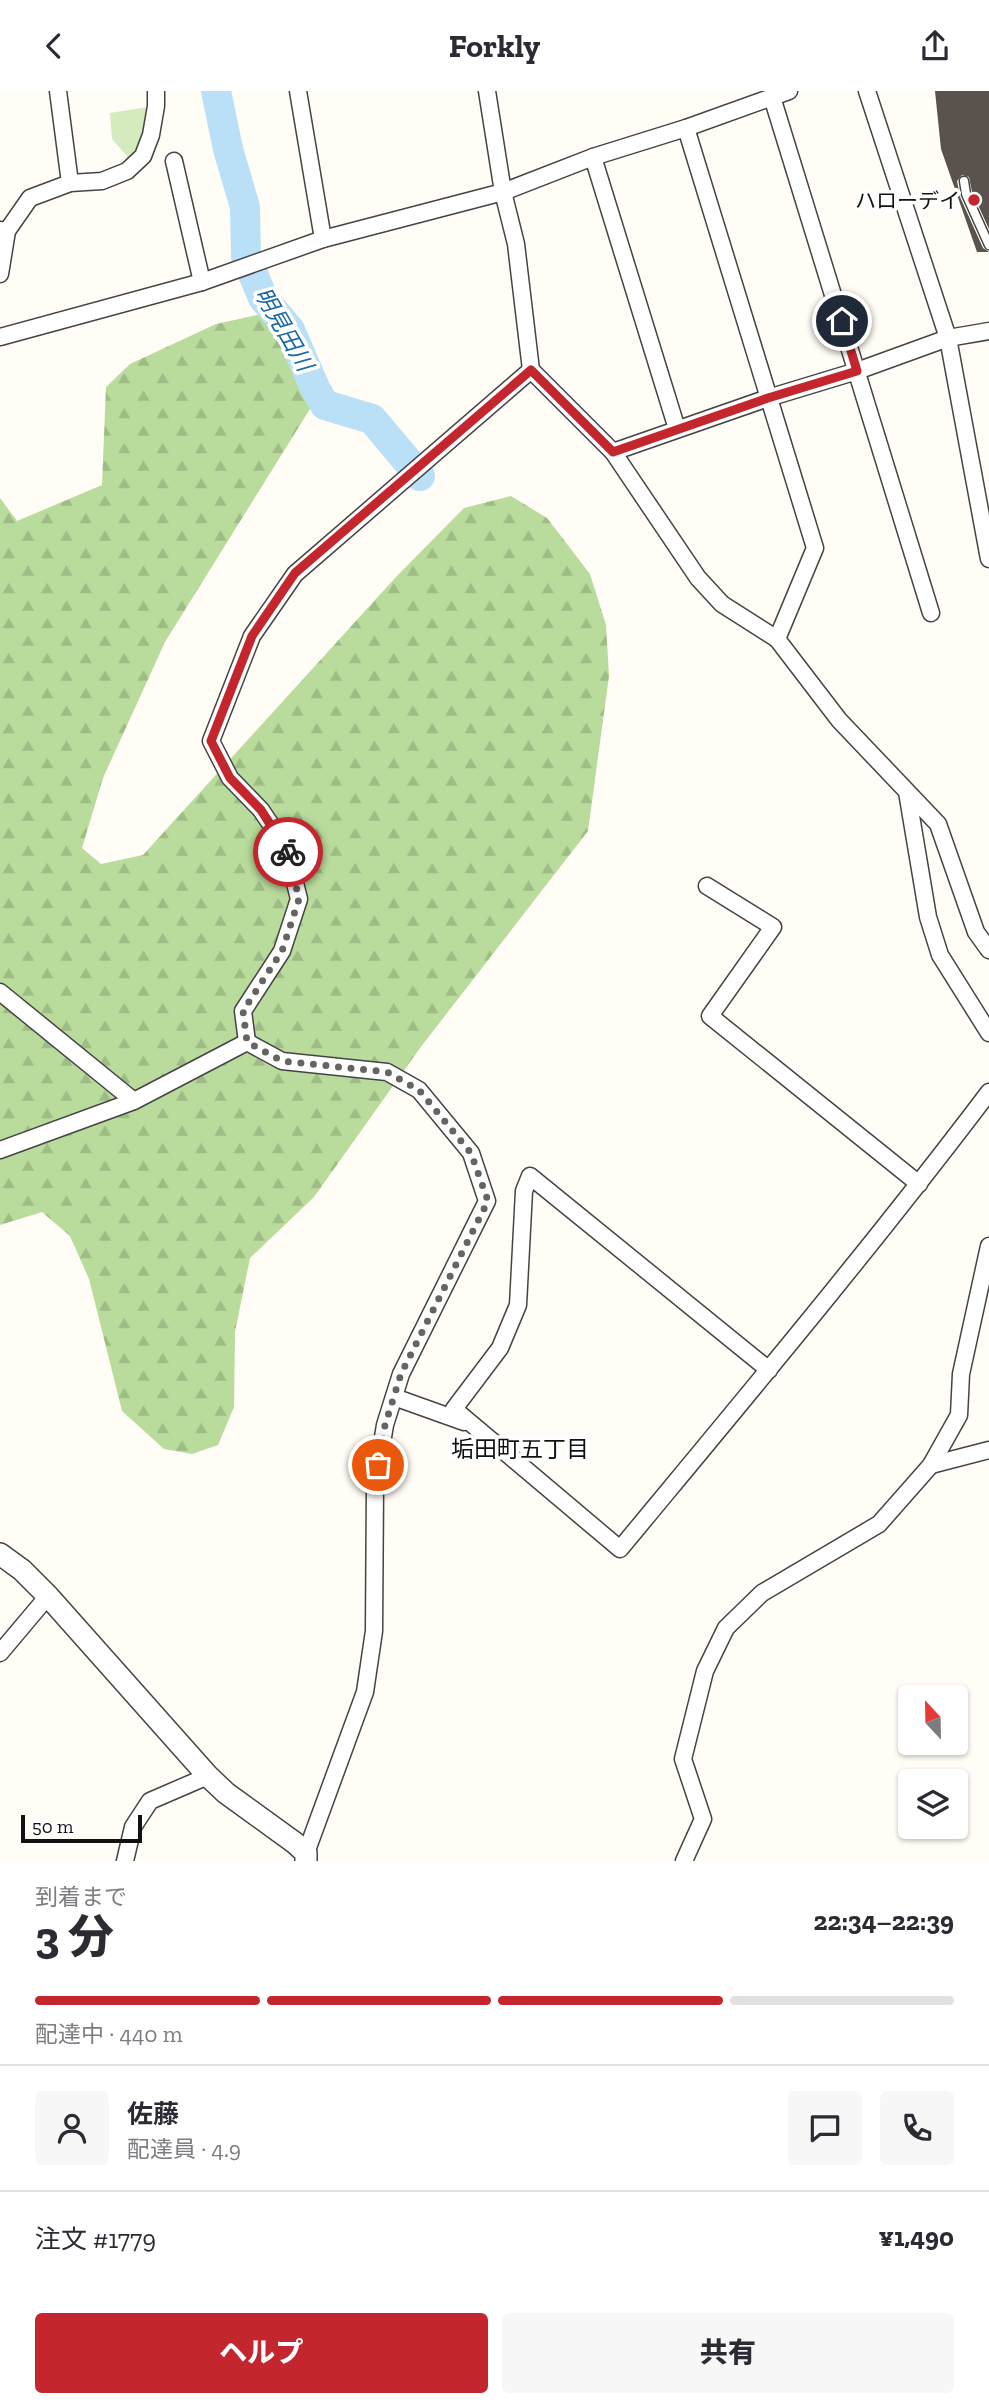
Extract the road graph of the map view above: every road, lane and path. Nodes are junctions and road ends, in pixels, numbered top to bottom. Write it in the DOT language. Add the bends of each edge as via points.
graph roads {
  1 [pos="58,91"];
  2 [pos="156,91"];
  3 [pos="298,91"];
  4 [pos="487,91"];
  5 [pos="789,91"];
  6 [pos="867,91"];
  7 [pos="772,97"];
  8 [pos="686,128"];
  9 [pos="593,157"];
  10 [pos="174,161"];
  11 [pos="964,181"];
  12 [pos="70,183"];
  13 [pos="503,192"];
  14 [pos="4,231"];
  15 [pos="323,239"];
  16 [pos="989,245"];
  17 [pos="0,274"];
  18 [pos="202,282"];
  19 [pos="989,331"];
  20 [pos="0,337"];
  21 [pos="948,338"];
  22 [pos="531,370"];
  23 [pos="857,371"];
  24 [pos="768,398"];
  25 [pos="677,429"];
  26 [pos="613,452"];
  27 [pos="989,559"];
  28 [pos="931,613"];
  29 [pos="777,639"];
  30 [pos="907,792"];
  31 [pos="707,886"];
  32 [pos="989,950"];
  33 [pos="0,992"];
  34 [pos="989,1033"];
  35 [pos="247,1042"];
  36 [pos="989,1091"];
  37 [pos="134,1101"];
  38 [pos="0,1150"];
  39 [pos="919,1184"];
  40 [pos="989,1246"];
  41 [pos="769,1370"];
  42 [pos="394,1397"];
  43 [pos="472,1425"];
  44 [pos="989,1450"];
  45 [pos="931,1465"];
  46 [pos="0,1554"];
  47 [pos="48,1596"];
  48 [pos="0,1653"];
  49 [pos="208,1776"];
  50 [pos="306,1857"];
  51 [pos="125,1861"];
  52 [pos="684,1861"];
  1 -- 12 [label="street"];
  2 -- 12 [label="street" via="151,135 143,156 127,171 102,181"];
  3 -- 15 [label="street"];
  4 -- 13 [label="street"];
  5 -- 7 [label="street"];
  6 -- 21 [label="street"];
  7 -- 8 [label="street"];
  7 -- 23 [label="street"];
  8 -- 9 [label="street"];
  8 -- 24 [label="street"];
  9 -- 13 [label="street"];
  9 -- 25 [label="street"];
  10 -- 18 [label="street"];
  11 -- 16 [label="lane"];
  12 -- 14 [label="street" via="30,198"];
  13 -- 15 [label="street"];
  13 -- 22 [label="street" via="516,244"];
  14 -- 17 [label="street"];
  15 -- 18 [label="street"];
  18 -- 20 [label="street"];
  19 -- 21 [label="street"];
  21 -- 23 [label="street"];
  21 -- 27 [label="street"];
  22 -- 26 [label="street"];
  22 -- 35 [label="street" via="295,573 252,636 211,741 230,778 261,810 286,847 299,899 282,951 243,1011"];
  23 -- 24 [label="street"];
  23 -- 28 [label="street"];
  24 -- 25 [label="street"];
  24 -- 29 [label="street" via="815,548"];
  25 -- 26 [label="street"];
  26 -- 29 [label="street" via="698,578 722,604"];
  29 -- 30 [label="street" via="839,720"];
  30 -- 32 [label="street" via="938,824 976,932"];
  30 -- 34 [label="street" via="928,917 940,955"];
  31 -- 39 [label="street" via="773,927 710,1016"];
  33 -- 37 [label="street"];
  35 -- 37 [label="street"];
  35 -- 42 [label="street" via="282,1061 387,1072 419,1090 471,1153 488,1201 401,1374"];
  36 -- 39 [label="street"];
  37 -- 38 [label="street"];
  39 -- 41 [label="street"];
  40 -- 45 [label="street" via="961,1374 959,1415"];
  41 -- 43 [label="street" via="620,1549"];
  41 -- 43 [label="street" via="530,1176 523,1191 518,1305 500,1348 454,1409"];
  42 -- 43 [label="street"];
  42 -- 50 [label="street" via="375,1485 374,1631 365,1692"];
  44 -- 45 [label="street"];
  45 -- 52 [label="street" via="879,1524 762,1593 726,1628 705,1671 683,1759 702,1819"];
  46 -- 47 [label="street"];
  47 -- 48 [label="street"];
  47 -- 49 [label="street"];
  49 -- 50 [label="street"];
  49 -- 51 [label="street" via="150,1801 133,1827"];
}
